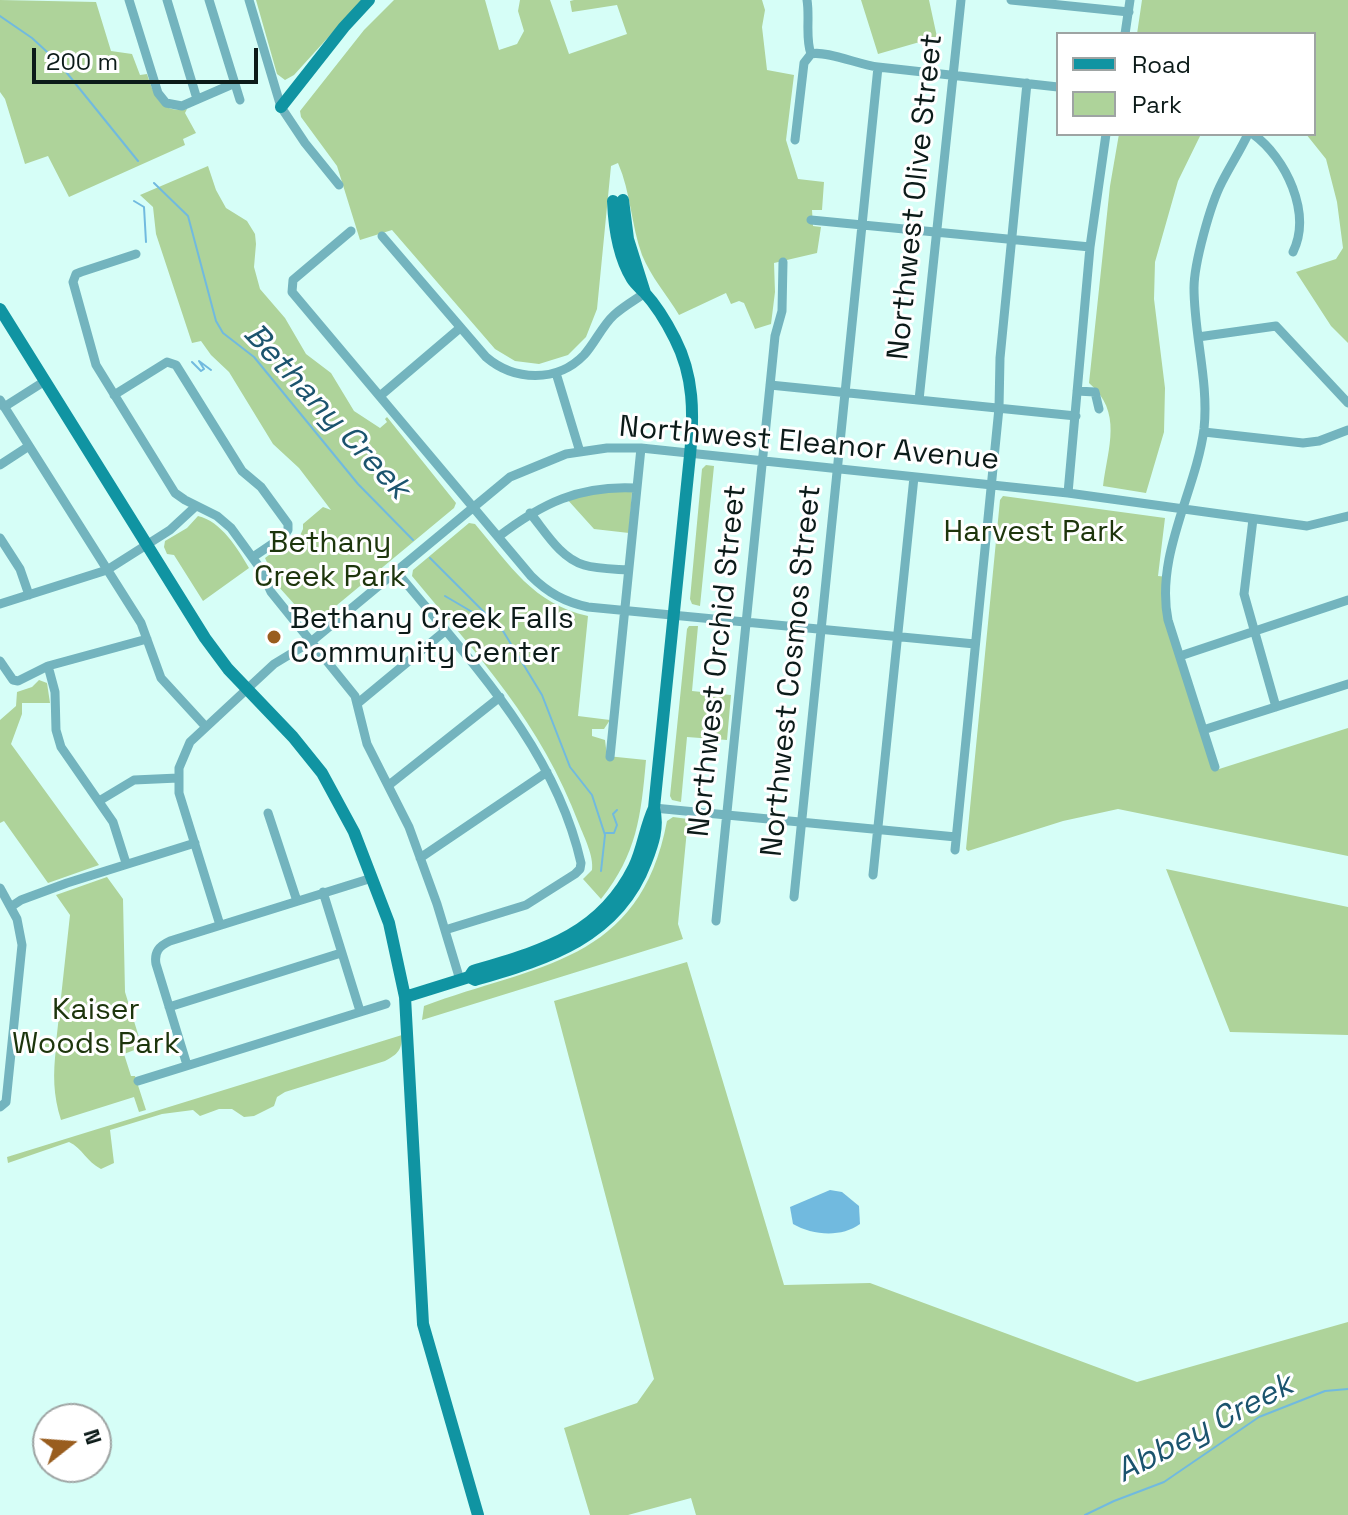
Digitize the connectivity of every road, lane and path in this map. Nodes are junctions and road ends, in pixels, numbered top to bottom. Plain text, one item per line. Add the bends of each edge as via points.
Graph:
1 (129, 0) edge
2 (167, 0) edge
3 (209, 0) edge
4 (249, 0) edge
5 (369, 0) edge
6 (807, 0) edge
7 (961, 0) edge
8 (1011, 0) edge
9 (1130, 0) edge
10 (1049, 2) edge
11 (1129, 12) junction
12 (1125, 32) edge
13 (811, 54) junction
14 (878, 67) junction
15 (953, 75) junction
16 (235, 83) junction
17 (1027, 83) junction
18 (1056, 87) edge
19 (197, 99) junction
20 (240, 100) dead end
21 (281, 107) junction
22 (1106, 136) edge
23 (1249, 136) edge
24 (1253, 136) edge
25 (795, 140) dead end
26 (339, 185) dead end
27 (618, 200) dead end
28 (811, 220) dead end
29 (862, 225) junction
30 (351, 231) dead end
31 (936, 232) junction
32 (382, 236) dead end
33 (1012, 240) junction
34 (1090, 247) junction
35 (1293, 252) dead end
36 (136, 254) dead end
37 (783, 262) dead end
38 (645, 293) junction
39 (0, 309) edge
40 (460, 328) junction
41 (1198, 337) junction
42 (556, 373) junction
43 (45, 381) junction
44 (770, 385) junction
45 (1077, 391) junction
46 (844, 392) junction
47 (114, 395) junction
48 (380, 396) junction
49 (919, 400) junction
50 (2, 403) edge
51 (1348, 403) edge
52 (999, 408) junction
53 (1099, 409) dead end
54 (1076, 416) junction
55 (1348, 430) edge
56 (1204, 432) junction
57 (29, 446) junction
58 (641, 448) junction
59 (580, 452) junction
60 (690, 455) junction
61 (762, 462) junction
62 (0, 465) edge
63 (837, 469) junction
64 (914, 477) junction
65 (991, 485) junction
66 (636, 488) junction
67 (1068, 493) junction
68 (196, 506) junction
69 (472, 507) junction
70 (1183, 510) junction
71 (530, 513) junction
72 (1348, 516) edge
73 (1253, 519) junction
74 (498, 537) junction
75 (0, 538) edge
76 (147, 546) junction
77 (253, 557) junction
78 (107, 570) junction
79 (628, 570) junction
80 (396, 571) junction
81 (29, 595) junction
82 (1348, 600) edge
83 (0, 604) edge
84 (624, 610) junction
85 (673, 614) junction
86 (746, 622) junction
87 (821, 629) junction
88 (445, 631) junction
89 (1253, 632) junction
90 (896, 636) junction
91 (147, 639) junction
92 (312, 641) junction
93 (975, 644) junction
94 (1180, 656) junction
95 (0, 661) edge
96 (48, 666) junction
97 (1348, 684) edge
98 (247, 689) junction
99 (500, 697) junction
100 (358, 703) junction
101 (1276, 707) junction
102 (206, 727) junction
103 (1203, 730) junction
104 (610, 757) dead end
105 (1215, 767) dead end
106 (547, 772) junction
107 (178, 778) junction
108 (389, 785) junction
109 (99, 801) junction
110 (654, 808) junction
111 (268, 813) dead end
112 (727, 816) junction
113 (802, 823) junction
114 (877, 831) junction
115 (956, 837) junction
116 (195, 843) junction
117 (955, 850) dead end
118 (420, 858) junction
119 (126, 863) junction
120 (873, 875) dead end
121 (372, 878) junction
122 (0, 888) edge
123 (323, 892) junction
124 (794, 897) dead end
125 (297, 901) junction
126 (12, 906) junction
127 (716, 921) dead end
128 (220, 925) junction
129 (445, 930) junction
130 (341, 953) junction
131 (465, 978) junction
132 (405, 997) junction
133 (386, 1004) dead end
134 (169, 1007) junction
135 (360, 1011) junction
136 (0, 1040) edge
137 (14, 1042) junction
138 (187, 1065) junction
139 (138, 1081) dead end
140 (3, 1105) edge
141 (478, 1515) edge

1 - 19 street via 159,96 173,106
2 - 19 street
3 - 16 street
4 - 21 street
5 - 21 street
6 - 13 street
7 - 15 street, Northwest Olive Street
8 - 10 street
9 - 11 street
10 - 11 street
11 - 12 street
13 - 14 street
13 - 25 street via 804,63
14 - 15 street
14 - 29 street, Northwest Cosmos Street
15 - 17 street
15 - 31 street, Northwest Olive Street
16 - 19 street
16 - 20 street
17 - 18 street
17 - 33 street
21 - 26 street
22 - 34 street
23 - 41 street via 1219,188 1196,261
24 - 35 street via 1267,146 1291,184 1300,227
27 - 38 street via 614,222 623,257 633,282
28 - 29 street
29 - 31 street
29 - 46 street, Northwest Cosmos Street
30 - 48 street via 293,280 291,289
31 - 33 street
31 - 49 street, Northwest Olive Street
32 - 40 street
33 - 34 street
33 - 52 street
34 - 45 street
36 - 47 street via 76,274 73,282 96,365
37 - 44 street, Northwest Orchid Street via 782,311
38 - 42 street via 612,317 578,361
38 - 60 street via 676,341 690,380
39 - 43 street
40 - 42 street via 503,368 529,375
40 - 48 street
41 - 51 street via 1276,326
41 - 56 street
42 - 59 street
43 - 50 street
43 - 76 street
44 - 46 street
44 - 61 street, Northwest Orchid Street
45 - 53 street via 1095,392
45 - 54 street
46 - 49 street
46 - 63 street, Northwest Cosmos Street
47 - 68 street via 170,485
47 - 77 street via 167,362 176,365 242,471 288,524 284,536
48 - 69 street
49 - 52 street
50 - 57 street
52 - 54 street
52 - 65 street
54 - 67 street
55 - 56 street via 1303,443
56 - 70 street
57 - 62 street
57 - 78 street
58 - 59 street, Northwest Eleanor Avenue
58 - 60 street, Northwest Eleanor Avenue
58 - 66 street
59 - 69 street, Northwest Eleanor Avenue via 510,477
60 - 61 street, Northwest Eleanor Avenue
60 - 85 street
61 - 63 street, Northwest Eleanor Avenue
61 - 86 street, Northwest Orchid Street
63 - 64 street, Northwest Eleanor Avenue
63 - 87 street, Northwest Cosmos Street
64 - 65 street, Northwest Eleanor Avenue
64 - 90 street
65 - 67 street, Northwest Eleanor Avenue
65 - 93 street
66 - 71 street via 575,494
66 - 79 street
67 - 70 street, Northwest Eleanor Avenue
68 - 76 street
68 - 77 street via 224,521
69 - 74 street
69 - 80 street, Northwest Eleanor Avenue
70 - 73 street, Northwest Eleanor Avenue
70 - 94 street via 1166,598
71 - 74 street
71 - 79 street via 575,562
72 - 73 street, Northwest Eleanor Avenue via 1307,526
73 - 89 street via 1244,594
74 - 84 street via 531,576 561,599
75 - 81 street
76 - 78 street
76 - 98 street via 212,647
77 - 92 street via 271,592
78 - 81 street
78 - 91 street
79 - 84 street
80 - 88 street
80 - 92 street, Northwest Eleanor Avenue
81 - 83 street
82 - 89 street
84 - 85 street
84 - 104 street
85 - 86 street
85 - 110 street
86 - 87 street
86 - 112 street, Northwest Orchid Street
87 - 90 street
87 - 113 street, Northwest Cosmos Street
88 - 99 street
88 - 100 street
89 - 94 street
89 - 101 street
90 - 93 street
90 - 114 street
91 - 96 street
91 - 102 street via 161,678
92 - 98 street, Northwest Eleanor Avenue via 274,664
92 - 100 street
93 - 115 street
94 - 103 street
95 - 96 street via 15,681
96 - 109 street via 61,747
97 - 101 street
98 - 102 street, Northwest Eleanor Avenue
98 - 121 street via 322,773
99 - 106 street
99 - 108 street
100 - 108 street via 367,744
101 - 103 street
102 - 107 street, Northwest Eleanor Avenue via 185,750
103 - 105 street
106 - 118 street
106 - 129 street via 580,869 526,905
107 - 109 street via 134,780
107 - 116 street
108 - 118 street
109 - 119 street via 116,828
110 - 112 street
110 - 131 street via 655,835 643,869 602,924 551,956 475,980
111 - 125 street
112 - 113 street
112 - 127 street, Northwest Orchid Street
113 - 114 street
113 - 124 street, Northwest Cosmos Street
114 - 115 street
114 - 120 street
115 - 117 street
116 - 119 street
116 - 128 street
118 - 129 street
119 - 126 street
121 - 123 street
121 - 132 street
122 - 126 street
123 - 125 street
123 - 130 street
125 - 128 street
126 - 137 street via 23,961
128 - 134 street via 170,941 156,952
129 - 131 street
130 - 134 street
130 - 135 street
131 - 132 street
132 - 141 street via 423,1324
133 - 135 street
134 - 138 street
135 - 138 street
136 - 137 street
137 - 140 street
138 - 139 street

